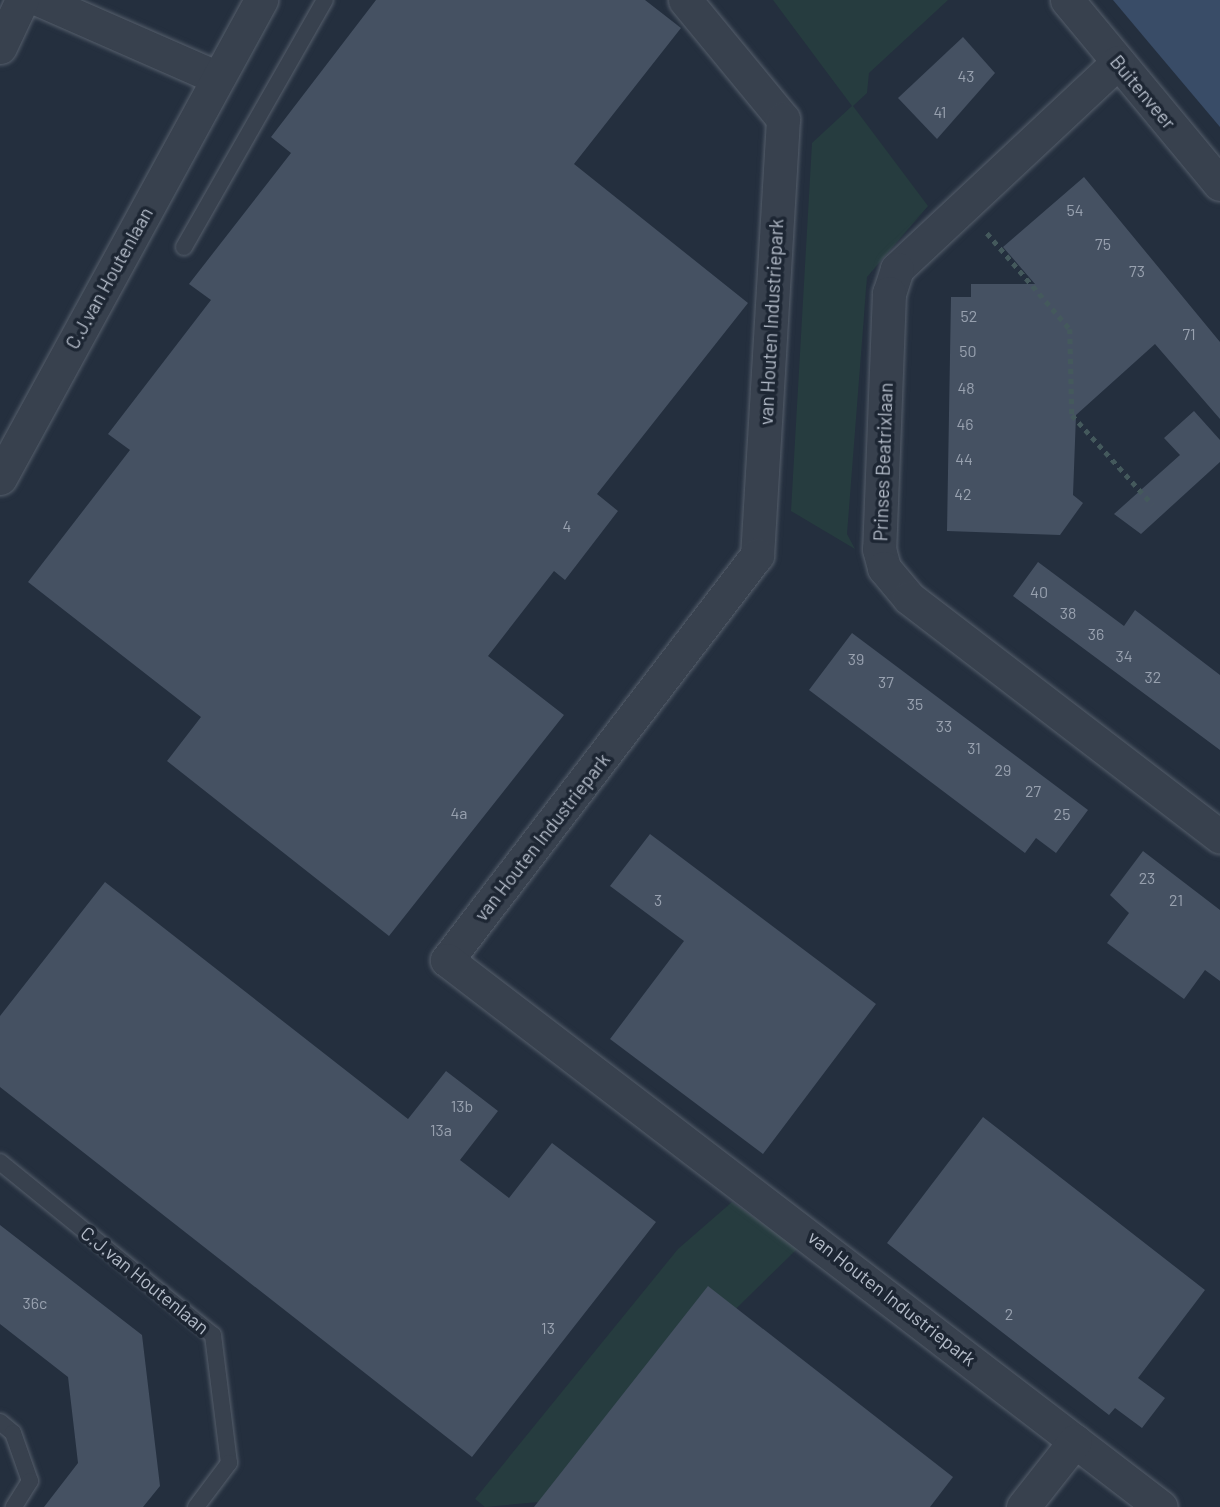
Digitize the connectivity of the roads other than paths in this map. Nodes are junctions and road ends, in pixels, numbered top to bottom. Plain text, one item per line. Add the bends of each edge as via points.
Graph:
1 (22, 0) edge
2 (40, 0) edge
3 (261, 0) edge
4 (325, 0) edge
5 (685, 0) edge
6 (1067, 0) edge
7 (0, 47) edge
8 (1118, 62) junction
9 (218, 78) junction
10 (1220, 184) edge
11 (184, 247) dead end
12 (0, 478) edge
13 (1220, 837) edge
14 (0, 1162) edge
15 (0, 1422) edge
16 (1075, 1441) junction
17 (14, 1507) edge
18 (196, 1507) edge
19 (1023, 1507) edge
20 (1161, 1507) edge

1 - 7 street
2 - 9 street
3 - 9 street, C.J.van Houtenlaan
4 - 11 lane
5 - 16 street, van Houten Industriepark via 783,119 758,555 447,960
6 - 8 street, Buitenveer
8 - 10 street, Buitenveer
8 - 13 street, Prinses Beatrixlaan via 913,248 889,293 879,549 884,568 909,598
9 - 12 street, C.J.van Houtenlaan
14 - 18 lane, C.J.van Houtenlaan via 213,1335 229,1463
15 - 17 lane via 13,1433 30,1481
16 - 19 street
16 - 20 street, van Houten Industriepark

